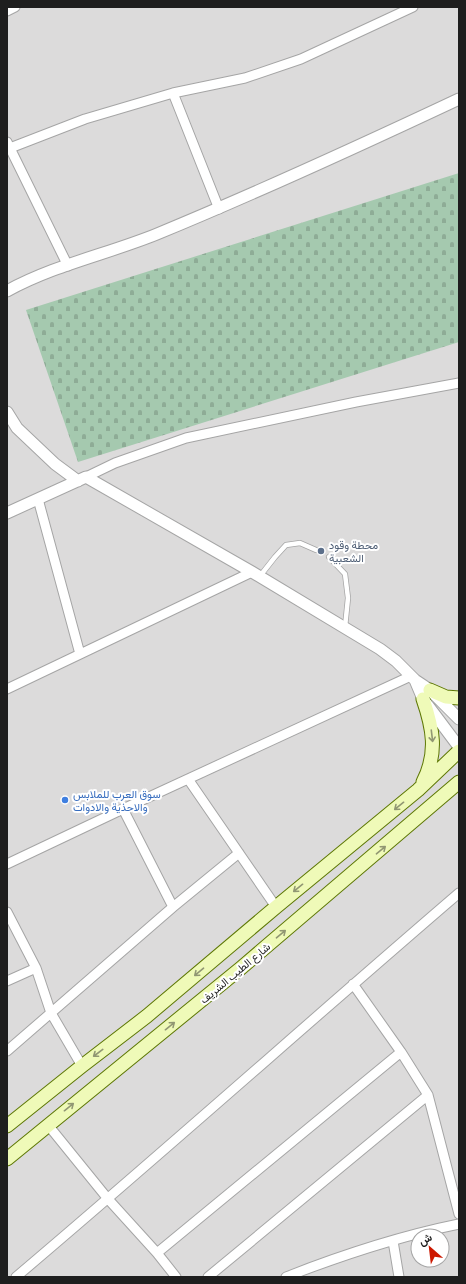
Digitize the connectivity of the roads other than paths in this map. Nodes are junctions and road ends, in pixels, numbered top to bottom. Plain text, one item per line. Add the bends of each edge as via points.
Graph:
1 (15, 7) edge
2 (413, 7) edge
3 (7, 11) edge
4 (173, 93) junction
5 (459, 99) edge
6 (8, 145) edge
7 (219, 209) junction
8 (68, 266) junction
9 (7, 291) edge
10 (459, 383) edge
11 (7, 412) edge
12 (82, 479) junction
13 (38, 499) junction
14 (7, 513) edge
15 (316, 550) dead end
16 (330, 557) dead end
17 (256, 574) junction
18 (345, 628) junction
19 (80, 654) junction
20 (413, 678) junction
21 (7, 689) edge
22 (426, 694) junction
23 (459, 698) edge
24 (459, 719) edge
25 (459, 747) edge
26 (459, 751) edge
27 (188, 779) junction
28 (459, 782) edge
29 (418, 790) junction
30 (459, 791) edge
31 (444, 796) junction
32 (123, 809) junction
33 (239, 852) junction
34 (7, 864) edge
35 (459, 893) edge
36 (173, 907) junction
37 (276, 907) junction
38 (7, 912) edge
39 (36, 968) junction
40 (7, 981) edge
41 (353, 984) junction
42 (51, 1013) junction
43 (7, 1051) edge
44 (401, 1052) junction
45 (82, 1066) junction
46 (428, 1095) junction
47 (48, 1124) junction
48 (7, 1126) edge
49 (7, 1159) edge
50 (108, 1199) junction
51 (459, 1214) edge
52 (459, 1224) edge
53 (393, 1241) junction
54 (157, 1253) junction
55 (16, 1277) edge
56 (176, 1277) edge
57 (208, 1277) edge
58 (286, 1277) edge
59 (399, 1277) edge

1 - 3 street
2 - 4 street via 301,59 245,78
4 - 6 street
4 - 7 street
5 - 7 street
6 - 8 street
7 - 8 street
8 - 9 street via 33,277
10 - 12 street via 186,438 116,463
11 - 12 street via 17,428 56,464
12 - 13 street
12 - 17 street
13 - 14 street
13 - 19 street
15 - 17 lane via 300,544 286,545
16 - 18 lane via 345,574 348,598
17 - 18 street
17 - 19 street
18 - 20 street via 380,649
19 - 21 street
20 - 22 street
20 - 27 street
22 - 23 main road
22 - 24 street
22 - 25 street
22 -> 29 main road via 434,747 432,763
26 - 29 main road
27 - 32 street
27 - 33 street
28 - 31 main road, شارع الطيب الشريف
29 -> 37 main road
30 - 31 main road
47 -> 31 main road, شارع الطيب الشريف via 241,968
32 - 34 street
32 - 36 street
33 - 36 street
33 - 37 street
35 - 41 street
36 - 42 street
37 -> 45 main road via 147,1016
38 - 39 street
39 - 40 street
39 - 42 street
41 - 44 street
41 - 50 street
42 - 43 street
42 - 45 street
44 - 46 street
44 - 54 street
45 - 48 main road
46 - 51 street
46 - 57 street
47 - 49 main road, شارع الطيب الشريف
47 - 50 street
50 - 54 street
50 - 55 street
52 - 53 street
53 - 58 street
53 - 59 street
54 - 56 street

